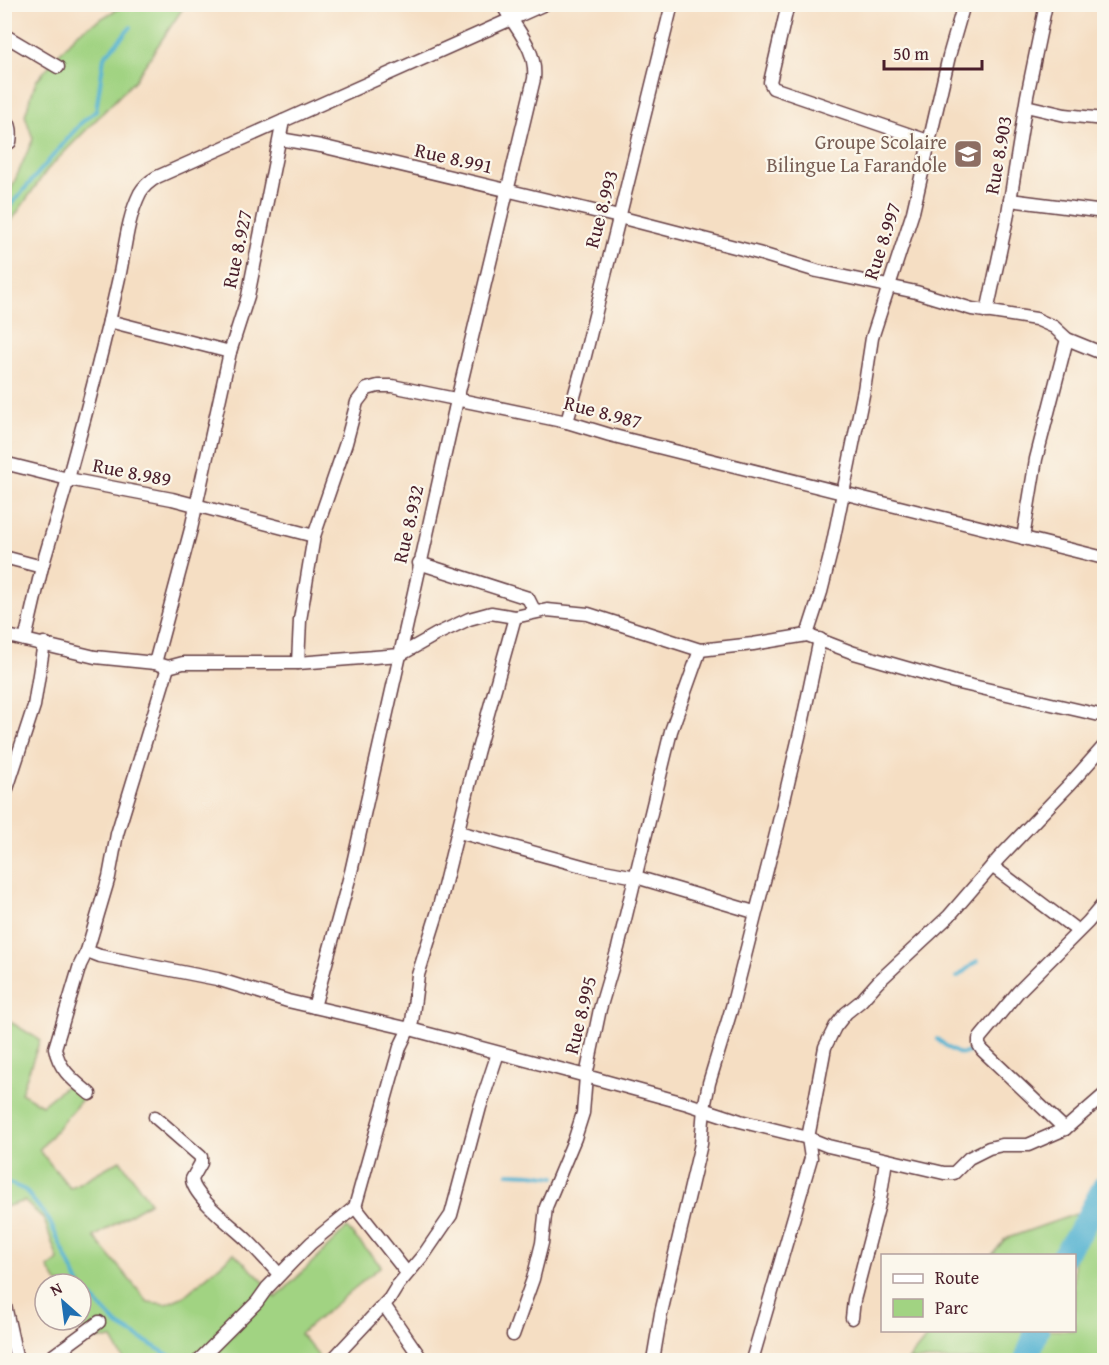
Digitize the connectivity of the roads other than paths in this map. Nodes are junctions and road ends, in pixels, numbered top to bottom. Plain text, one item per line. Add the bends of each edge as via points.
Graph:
1 (502, 4) edge
2 (545, 4) edge
3 (672, 4) edge
4 (788, 4) edge
5 (963, 4) edge
6 (1046, 4) edge
7 (510, 20) junction
8 (4, 35) edge
9 (58, 67) dead end
10 (1026, 106) junction
11 (4, 118) edge
12 (1104, 119) edge
13 (283, 121) junction
14 (280, 139) junction
15 (10, 142) dead end
16 (931, 142) junction
17 (506, 190) junction
18 (1010, 200) junction
19 (1104, 212) edge
20 (619, 217) junction
21 (889, 286) junction
22 (987, 312) junction
23 (109, 321) junction
24 (1067, 339) junction
25 (230, 352) junction
26 (1104, 354) edge
27 (457, 400) junction
28 (567, 422) junction
29 (4, 463) edge
30 (68, 479) junction
31 (843, 491) junction
32 (197, 506) junction
33 (314, 536) junction
34 (1023, 538) junction
35 (4, 557) edge
36 (1104, 558) edge
37 (419, 563) junction
38 (42, 567) junction
39 (535, 612) junction
40 (515, 616) junction
41 (4, 635) edge
42 (807, 635) junction
43 (820, 639) junction
44 (24, 640) junction
45 (44, 643) junction
46 (700, 650) junction
47 (400, 655) junction
48 (155, 663) junction
49 (297, 663) junction
50 (168, 667) junction
51 (1104, 717) edge
52 (1104, 746) edge
53 (4, 798) edge
54 (459, 832) junction
55 (992, 866) junction
56 (636, 877) junction
57 (1104, 903) edge
58 (754, 912) junction
59 (1078, 931) junction
60 (87, 951) junction
61 (314, 1007) junction
62 (410, 1029) junction
63 (498, 1053) junction
64 (586, 1076) junction
65 (90, 1094) dead end
66 (1104, 1095) edge
67 (704, 1108) junction
68 (155, 1117) dead end
69 (1065, 1129) junction
70 (808, 1138) junction
71 (886, 1160) junction
72 (355, 1207) junction
73 (407, 1273) junction
74 (279, 1274) junction
75 (4, 1301) edge
76 (384, 1305) junction
77 (852, 1318) dead end
78 (99, 1322) dead end
79 (513, 1335) dead end
80 (17, 1360) edge
81 (47, 1360) edge
82 (200, 1360) edge
83 (332, 1360) edge
84 (422, 1360) edge
85 (653, 1360) edge
86 (752, 1360) edge

1 - 7 street, Rue 8.932
2 - 7 street
3 - 20 street, Rue 8.993
4 - 16 street via 770,82 773,88
5 - 16 street, Rue 8.997
6 - 10 street, Rue 8.903
7 - 13 street
7 - 17 street, Rue 8.932 via 526,40 535,67
8 - 9 street
10 - 12 street
10 - 18 street, Rue 8.903
11 - 15 street via 8,121
13 - 14 street, Rue 8.927
13 - 23 street via 156,177 145,186 130,221
14 - 17 street, Rue 8.991
14 - 25 street, Rue 8.927 via 248,296
16 - 21 street, Rue 8.997
17 - 20 street, Rue 8.991
17 - 27 street, Rue 8.932
18 - 19 street
18 - 22 street, Rue 8.903
20 - 21 street, Rue 8.991 via 817,272
20 - 28 street, Rue 8.993
21 - 22 street, Rue 8.991
21 - 31 street, Rue 8.997 via 872,338
22 - 24 street, Rue 8.991 via 1036,320 1054,327
23 - 25 street
23 - 30 street
24 - 26 street, Rue 8.991
24 - 34 street via 1036,459
25 - 32 street, Rue 8.927
27 - 28 street, Rue 8.987
27 - 33 street, Rue 8.987 via 392,386 378,386 361,395
27 - 37 street, Rue 8.932
28 - 31 street, Rue 8.987
29 - 30 street
30 - 32 street, Rue 8.989
30 - 38 street, Rue 8.989
31 - 34 street, Rue 8.987
31 - 42 street, Rue 8.997 via 821,592
32 - 33 street, Rue 8.989
32 - 48 street, Rue 8.927
33 - 49 street, Rue 8.987
34 - 36 street, Rue 8.987
35 - 38 street
37 - 39 street via 528,598
37 - 47 street, Rue 8.932
38 - 44 street, Rue 8.989
39 - 40 street
39 - 46 street via 588,614
40 - 47 street via 491,613 469,619
40 - 54 street
41 - 44 street
42 - 43 street
42 - 46 street
43 - 51 street via 854,653 955,682
43 - 58 street
44 - 45 street
45 - 48 street via 95,657
45 - 53 street via 34,706
46 - 56 street, Rue 8.995 via 671,731
47 - 49 street
47 - 61 street via 351,872
48 - 50 street
49 - 50 street via 183,663
50 - 60 street via 117,834
52 - 55 street
54 - 56 street
54 - 62 street via 418,975
55 - 59 street
55 - 70 street via 949,916 834,1027 825,1047
56 - 58 street
56 - 64 street, Rue 8.995
57 - 59 street
58 - 67 street
59 - 69 street via 1018,992 979,1039 982,1050
60 - 61 street, Rue 8.995 via 217,979
60 - 65 street via 55,1048 64,1072
61 - 62 street, Rue 8.995
62 - 63 street, Rue 8.995
62 - 72 street via 397,1058
63 - 64 street, Rue 8.995
63 - 73 street via 451,1215
64 - 67 street
64 - 79 street via 583,1113 546,1207 533,1279
66 - 69 street
67 - 70 street
67 - 85 street via 701,1144
68 - 74 street via 201,1157 192,1179 195,1189
69 - 71 street via 1028,1145 989,1148 969,1158 954,1173
70 - 71 street
70 - 86 street via 811,1158
71 - 77 street
72 - 73 street
72 - 74 street
73 - 76 street
74 - 82 street
75 - 80 street
76 - 83 street
76 - 84 street
78 - 81 street

